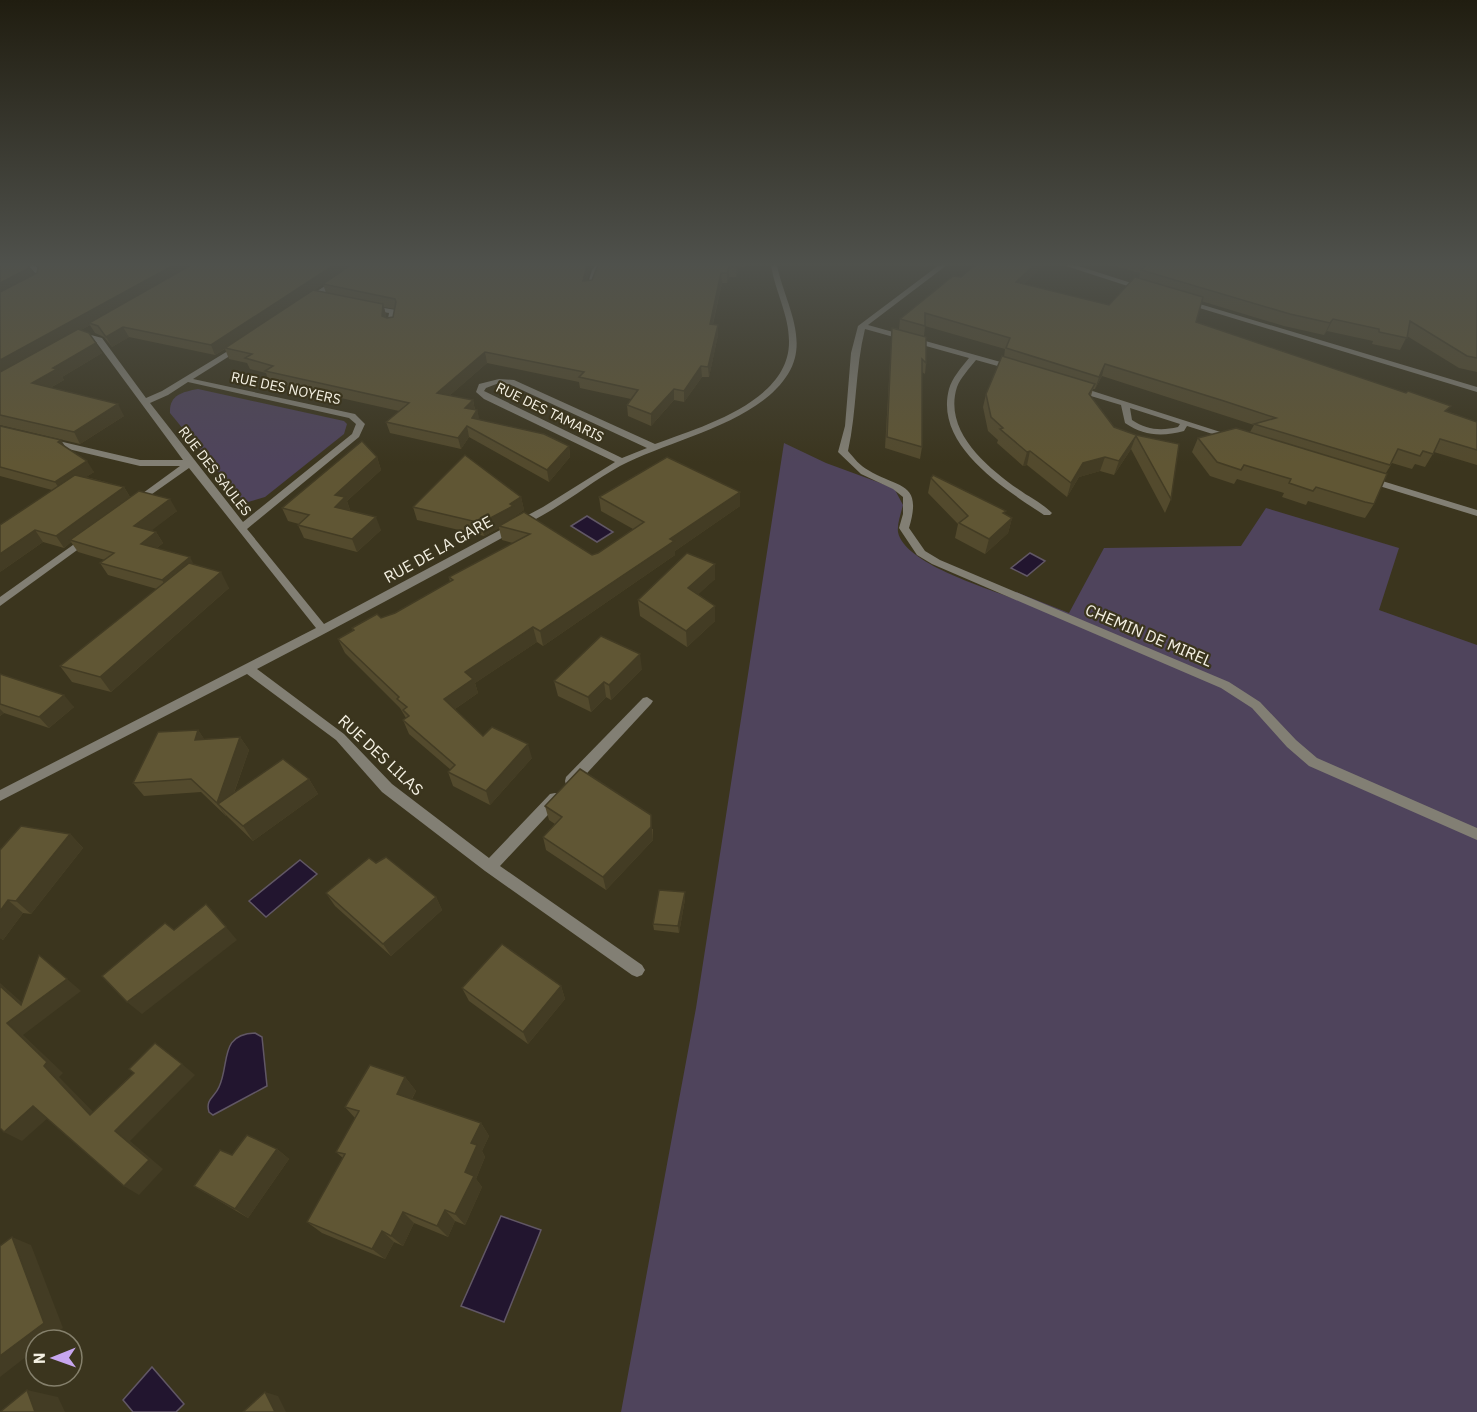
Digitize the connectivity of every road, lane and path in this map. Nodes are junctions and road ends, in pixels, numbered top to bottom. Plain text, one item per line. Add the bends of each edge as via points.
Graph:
1 (90, 331) edge
2 (793, 331) edge
3 (861, 331) edge
4 (880, 331) edge
5 (1283, 331) edge
6 (83, 334) junction
7 (73, 340) edge
8 (247, 341) edge
9 (974, 357) junction
10 (1017, 370) edge
11 (188, 380) junction
12 (1071, 387) edge
13 (1477, 390) edge
14 (146, 401) junction
15 (1125, 404) junction
16 (1185, 422) junction
17 (36, 439) edge
18 (1241, 440) edge
19 (656, 448) junction
20 (622, 462) junction
21 (190, 463) junction
22 (1354, 475) edge
23 (125, 510) edge
24 (1047, 513) dead end
25 (1477, 513) edge
26 (242, 528) junction
27 (98, 530) edge
28 (0, 602) edge
29 (322, 630) junction
30 (248, 669) junction
31 (647, 701) dead end
32 (0, 796) edge
33 (1477, 834) edge
34 (490, 867) junction
35 (638, 970) dead end

1 - 6 street
2 - 19 street, RUE DE LA GARE via 785,373 769,391 713,425
3 - 33 street, CHEMIN DE MIREL via 843,452 866,474 890,482 907,494 910,509 904,528 921,553 1006,594 1226,685 1260,708 1297,751 1313,762
4 - 9 street
5 - 13 street
6 - 7 street
6 - 14 street, RUE DES SAULES via 99,340
8 - 11 street
9 - 10 street
9 - 24 street via 952,391 951,414 958,434 992,474
11 - 14 street
11 - 26 street, RUE DES NOYERS via 352,416 361,424 356,435
12 - 15 street
14 - 21 street, RUE DES SAULES
15 - 16 street
15 - 16 street via 1128,421 1144,431 1169,433
16 - 18 street
17 - 21 street via 140,463
19 - 20 street, RUE DE LA GARE
19 - 20 street, RUE DES TAMARIS via 511,382 482,386 480,392 487,397
20 - 29 street, RUE DE LA GARE via 546,509
21 - 23 street
21 - 26 street, RUE DES SAULES
22 - 25 street
26 - 29 street, RUE DES SAULES
27 - 28 street
29 - 30 street, RUE DE LA GARE
30 - 32 street, RUE DE LA GARE
30 - 34 street, RUE DES LILAS via 340,737 387,788
31 - 34 street
34 - 35 street, RUE DES LILAS

